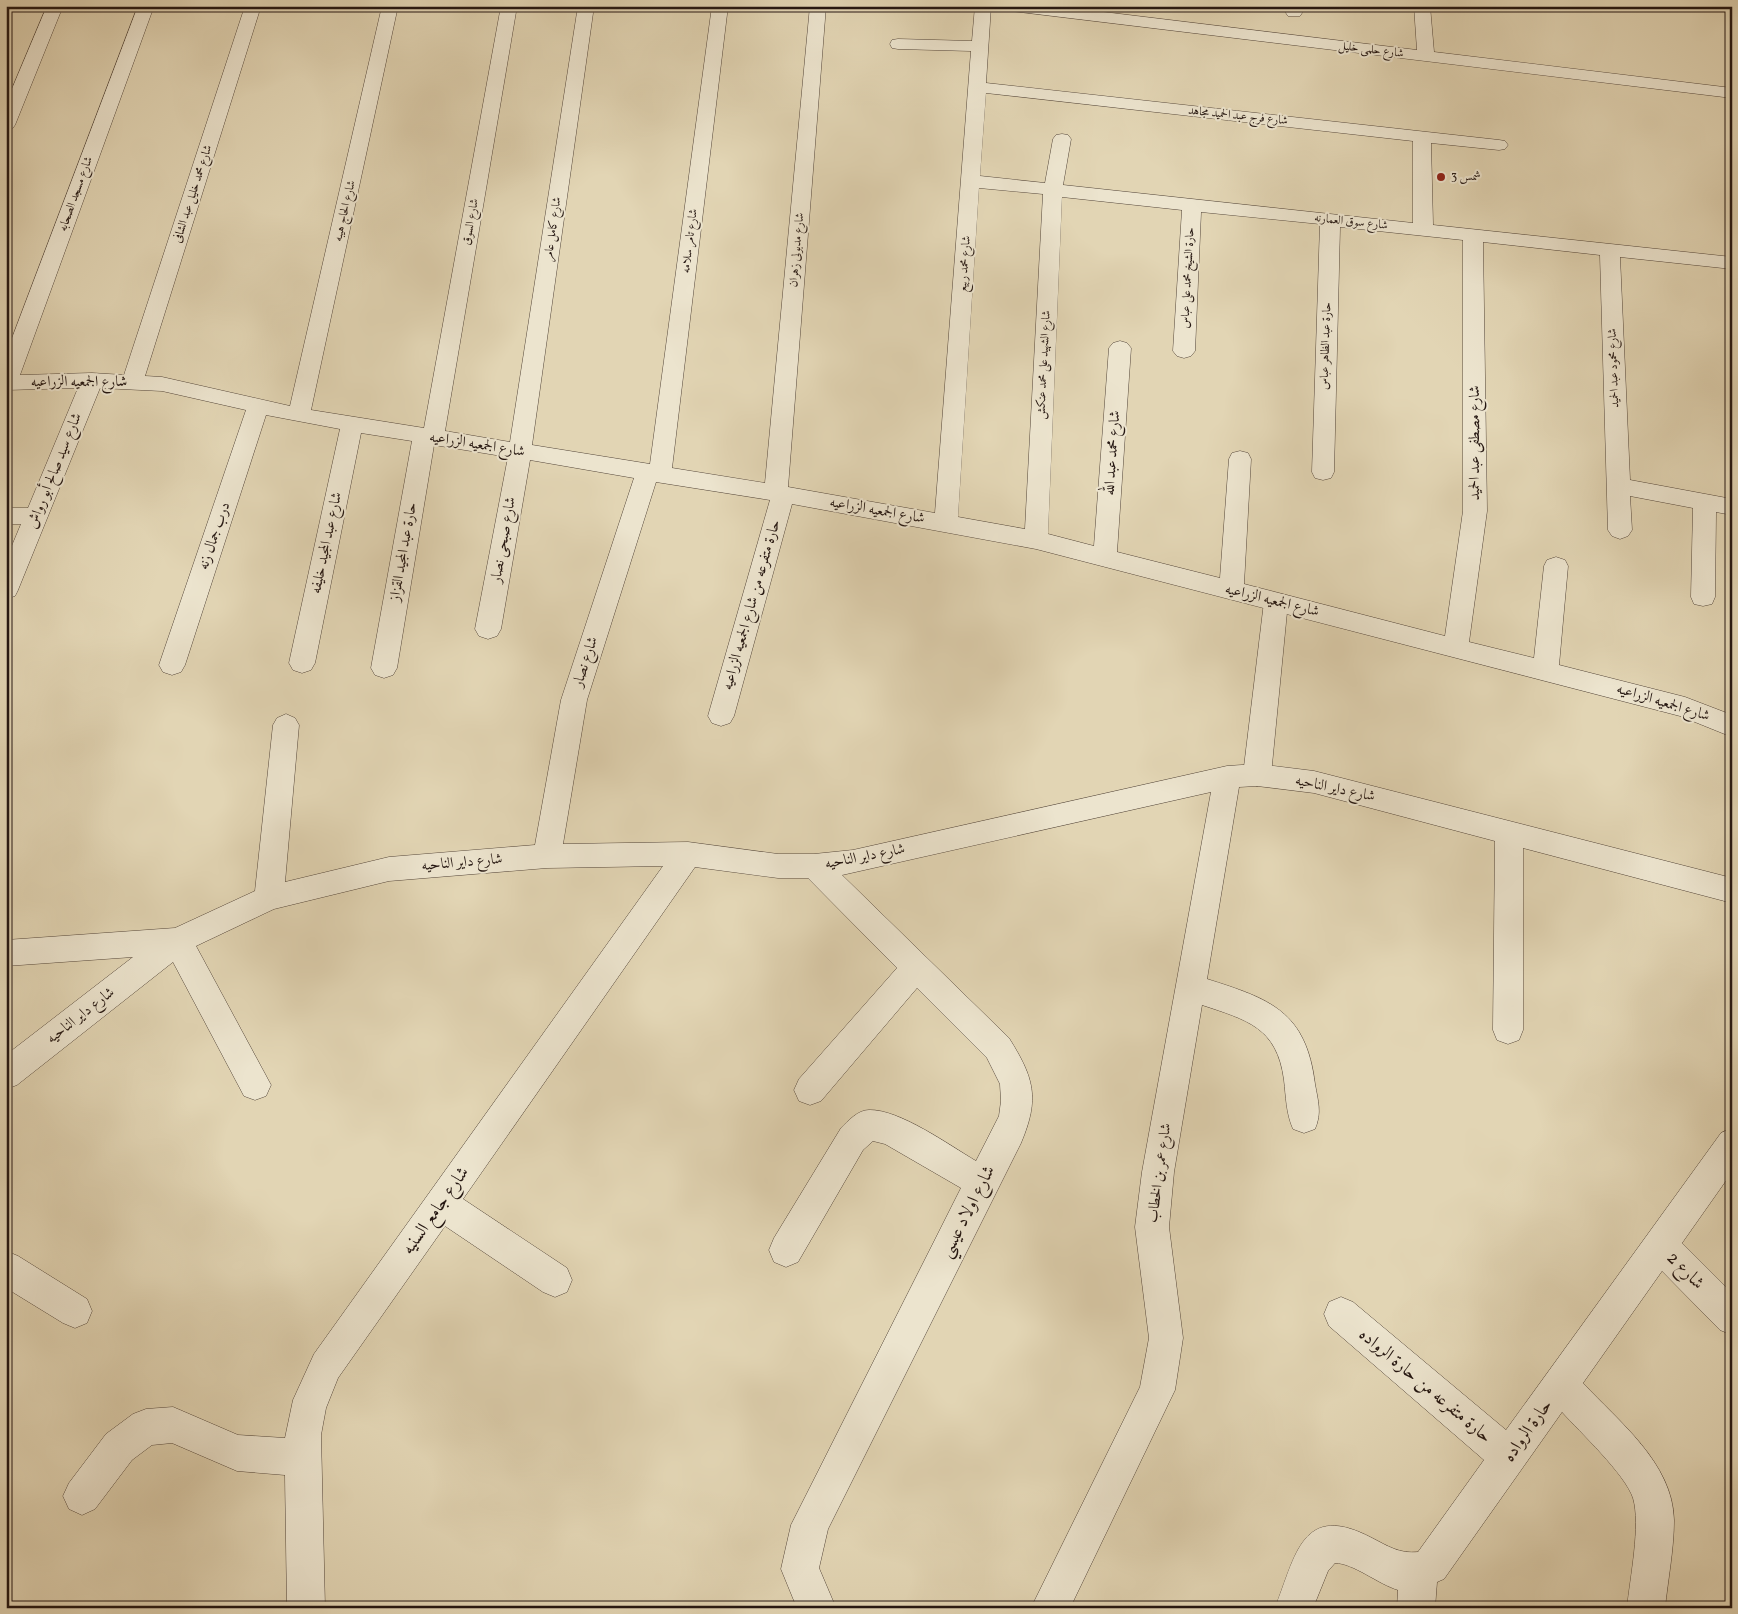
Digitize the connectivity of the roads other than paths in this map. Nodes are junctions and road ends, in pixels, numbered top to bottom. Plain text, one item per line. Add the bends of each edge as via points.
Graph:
1 (55, 6) edge
2 (146, 6) edge
3 (253, 6) edge
4 (390, 6) edge
5 (509, 6) edge
6 (586, 6) edge
7 (720, 6) edge
8 (818, 6) edge
9 (983, 6) edge
10 (1011, 6) edge
11 (1422, 6) edge
12 (1149, 14) edge
13 (898, 44) dead end
14 (980, 46) junction
15 (1426, 56) junction
16 (978, 86) junction
17 (1732, 94) edge
18 (6, 125) edge
19 (1422, 136) junction
20 (1062, 139) dead end
21 (1499, 145) dead end
22 (971, 181) junction
23 (1053, 190) junction
24 (1192, 205) junction
25 (1330, 220) junction
26 (1423, 230) junction
27 (1473, 235) junction
28 (1610, 250) junction
29 (1732, 263) edge
30 (1120, 348) dead end
31 (1184, 351) dead end
32 (92, 380) junction
33 (133, 381) junction
34 (6, 382) edge
35 (258, 407) junction
36 (299, 415) junction
37 (352, 424) junction
38 (428, 437) junction
39 (520, 452) junction
40 (1240, 459) dead end
41 (1323, 472) dead end
42 (654, 474) junction
43 (1618, 486) junction
44 (779, 494) junction
45 (1704, 502) junction
46 (1732, 507) edge
47 (6, 516) edge
48 (36, 516) junction
49 (946, 523) junction
50 (1620, 530) dead end
51 (1036, 540) junction
52 (1105, 557) junction
53 (1556, 566) dead end
54 (6, 590) edge
55 (1230, 590) junction
56 (1703, 597) dead end
57 (1276, 602) junction
58 (488, 629) dead end
59 (1456, 648) junction
60 (302, 663) dead end
61 (172, 664) dead end
62 (384, 668) dead end
63 (1546, 671) junction
64 (721, 716) dead end
65 (286, 724) dead end
66 (1732, 726) edge
67 (1242, 776) junction
68 (1509, 832) junction
69 (688, 854) junction
70 (547, 856) junction
71 (814, 866) junction
72 (1732, 891) edge
73 (269, 898) junction
74 (177, 941) junction
75 (6, 953) edge
76 (917, 966) junction
77 (1190, 988) junction
78 (1508, 1030) dead end
79 (6, 1074) edge
80 (255, 1086) dead end
81 (810, 1090) dead end
82 (1304, 1118) dead end
83 (1732, 1144) edge
84 (982, 1182) junction
85 (441, 1204) junction
86 (1660, 1245) junction
87 (786, 1250) dead end
88 (6, 1268) edge
89 (554, 1280) dead end
90 (75, 1311) dead end
91 (1341, 1314) dead end
92 (1732, 1318) edge
93 (1561, 1385) junction
94 (1509, 1457) junction
95 (304, 1458) junction
96 (82, 1496) dead end
97 (1417, 1590) edge
98 (306, 1608) edge
99 (817, 1608) edge
100 (1050, 1608) edge
101 (1294, 1608) edge
102 (1646, 1608) edge

1 - 18 street
2 - 34 street, شارع مسجد الصحابه
3 - 33 street, شارع محمد خليل عبد الشافى
4 - 36 street, شارع الحاج هيبه
5 - 38 street, شارع السوق
6 - 39 street, شارع كامل عامر
7 - 42 street, شارع تامر سلامه
8 - 44 street, شارع مدبولى زهران
9 - 14 street, شارع محمد ربيع
10 - 12 street, شارع حلمى خليل
11 - 15 street
12 - 15 street, شارع حلمى خليل
13 - 14 street
14 - 16 street, شارع محمد ربيع
15 - 17 street, شارع حلمى خليل
16 - 19 street, شارع فرج عبد الحميد مجاهد
16 - 22 street, شارع محمد ربيع
19 - 21 street, شارع فرج عبد الحميد مجاهد
19 - 26 street
20 - 23 street, شارع الشهيد على محمد عنكش
22 - 23 street, شارع سوق العمارنه
22 - 49 street, شارع محمد ربيع
23 - 24 street, شارع سوق العمارنه
23 - 51 street, شارع الشهيد على محمد عنكش
24 - 25 street, شارع سوق العمارنه
24 - 31 street, حارة الشيخ محمد على عباس
25 - 26 street, شارع سوق العمارنه
25 - 41 street, حارة عبد الظاهر عباس
26 - 27 street, شارع سوق العمارنه
27 - 28 street, شارع سوق العمارنه
27 - 59 street, شارع مصطفى عبد الحميد via 1475,511
28 - 29 street, شارع سوق العمارنه
28 - 43 street, شارع محمود عبد الحميد
30 - 52 street, شارع محمد عبد الله
32 - 33 street, شارع الجمعيه الزراعيه
32 - 34 street, شارع الجمعيه الزراعيه
32 - 48 street, شارع سيد صالح أبو رواش
33 - 35 street, شارع الجمعيه الزراعيه via 190,390
35 - 36 street, شارع الجمعيه الزراعيه
35 - 61 street, درب جمال زنه
36 - 37 street, شارع الجمعيه الزراعيه
37 - 38 street, شارع الجمعيه الزراعيه
37 - 60 street, شارع عبد المجيد خليفه
38 - 39 street, شارع الجمعيه الزراعيه
38 - 62 street, حارة عبد المجيد القزاز
39 - 42 street, شارع الجمعيه الزراعيه
39 - 58 street, شارع صبحى نصار
40 - 55 street
42 - 44 street, شارع الجمعيه الزراعيه
42 - 70 street, شارع نصار via 574,700
43 - 45 street
43 - 50 street, شارع محمود عبد الحميد
44 - 49 street, شارع الجمعيه الزراعيه
44 - 64 street, حارة متفرعه من شارع الجمعيه الزراعيه
45 - 46 street
45 - 56 street
47 - 48 street
48 - 54 street, شارع سيد صالح أبو رواش
49 - 51 street, شارع الجمعيه الزراعيه
51 - 52 street, شارع الجمعيه الزراعيه
52 - 55 street, شارع الجمعيه الزراعيه
53 - 63 street
55 - 57 street, شارع الجمعيه الزراعيه
57 - 59 street, شارع الجمعيه الزراعيه
57 - 67 street, شارع عمر بن الخطاب
59 - 63 street, شارع الجمعيه الزراعيه
63 - 66 street, شارع الجمعيه الزراعيه via 1685,707
65 - 73 street
67 - 68 street, شارع داير الناحيه via 1314,782
67 - 71 street, شارع داير الناحيه via 853,862
67 - 77 street, شارع عمر بن الخطاب
68 - 72 street, شارع داير الناحيه
68 - 78 street
69 - 70 street, شارع داير الناحيه
69 - 71 street, شارع داير الناحيه via 778,866
69 - 85 street, شارع جامع السنيه
70 - 73 street, شارع داير الناحيه via 388,869
71 - 76 street, شارع اولاد عيسي
73 - 74 street, شارع داير الناحيه
74 - 75 street
74 - 79 street, شارع داير الناحيه
74 - 80 street
76 - 81 street
76 - 84 street, شارع اولاد عيسي via 998,1048 1016,1079 1019,1096 1016,1113
77 - 82 street via 1260,1012 1284,1031 1296,1058
77 - 100 street, شارع عمر بن الخطاب via 1158,1172 1152,1227 1166,1338 1157,1390
83 - 86 street, حارة الرواده
84 - 87 street via 890,1129 868,1125 852,1139
84 - 99 street, شارع اولاد عيسي via 810,1525 800,1569
85 - 89 street
85 - 95 street, شارع جامع السنيه via 326,1366 314,1388 306,1412
86 - 92 street, شارع 2
86 - 93 street, حارة الرواده
88 - 90 street
91 - 94 street, حارة متفرعه من حارة الرواده
93 - 94 street, حارة الرواده
93 - 102 street via 1633,1464 1650,1491 1655,1519
94 - 97 street, حارة الرواده
95 - 96 street via 237,1453 173,1426 146,1427 119,1447
95 - 98 street, شارع جامع السنيه
97 - 101 street, حارة الرواده via 1396,1572 1344,1544 1325,1544 1314,1558

